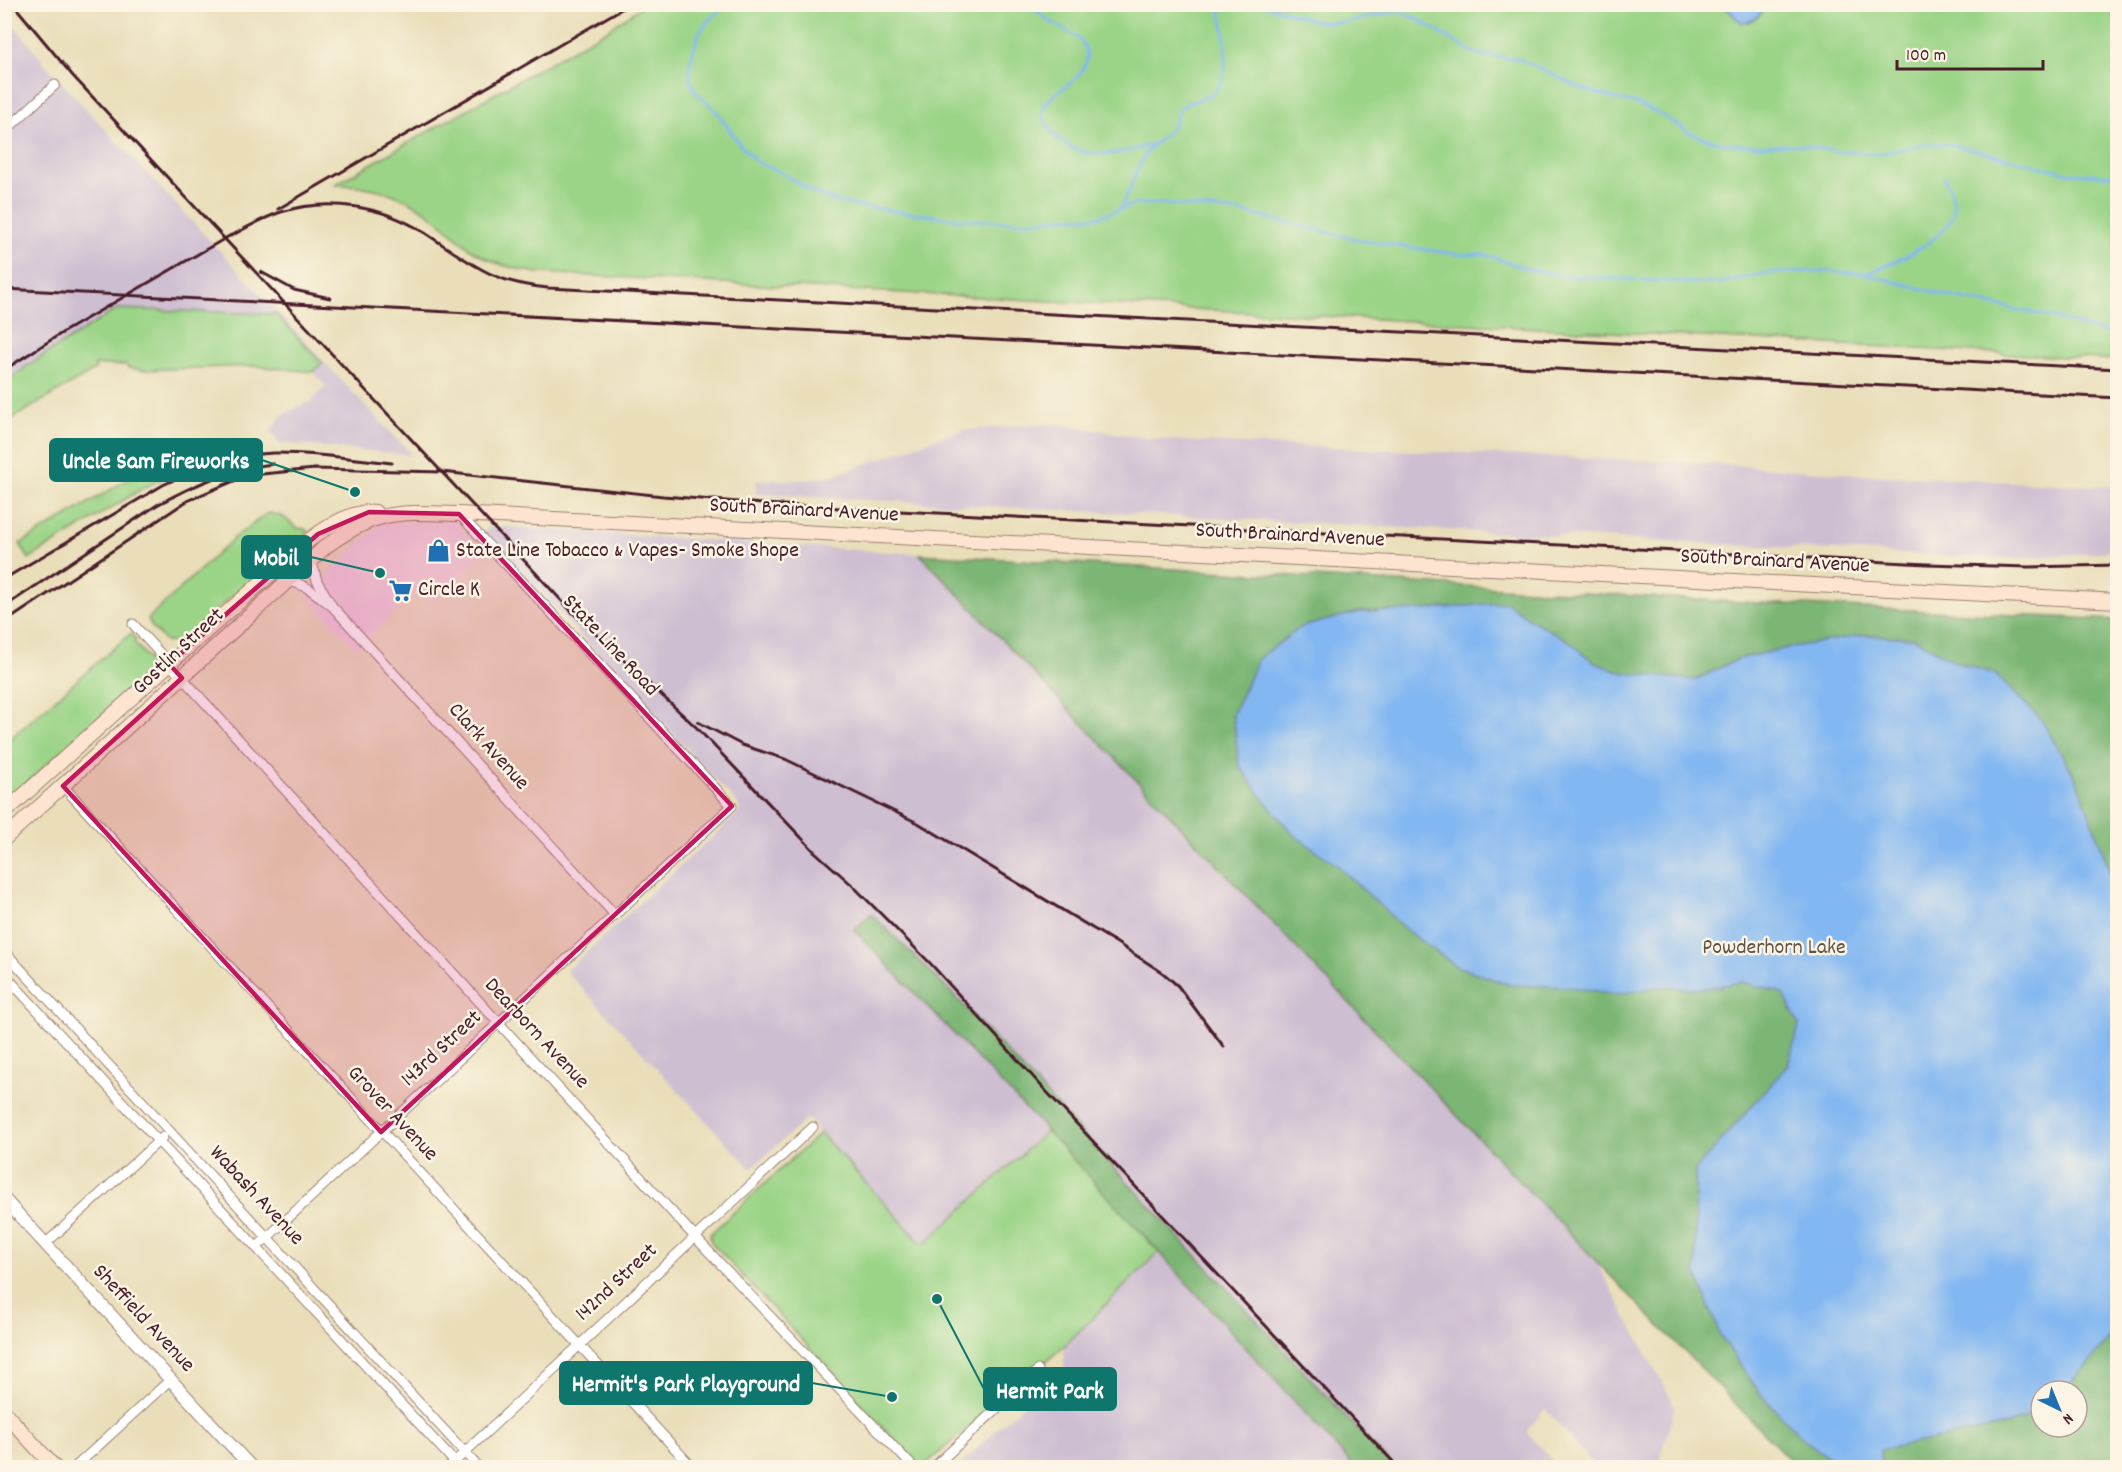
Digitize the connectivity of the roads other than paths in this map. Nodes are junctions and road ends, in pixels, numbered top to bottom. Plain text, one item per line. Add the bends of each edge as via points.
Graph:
1 (55, 85) dead end
2 (4, 132) edge
3 (459, 513) junction
4 (392, 514) junction
5 (311, 559) junction
6 (287, 581) junction
7 (2118, 601) edge
8 (332, 606) junction
9 (133, 624) dead end
10 (169, 664) junction
11 (182, 678) junction
12 (63, 786) junction
13 (732, 806) joint
14 (4, 813) edge
15 (4, 839) edge
16 (615, 915) junction
17 (4, 951) edge
18 (4, 974) edge
19 (499, 1023) junction
20 (813, 1127) dead end
21 (169, 1131) junction
22 (381, 1132) junction
23 (159, 1141) junction
24 (4, 1199) edge
25 (268, 1237) junction
26 (695, 1237) junction
27 (45, 1244) junction
28 (257, 1247) junction
29 (579, 1345) junction
30 (1038, 1370) dead end
31 (170, 1380) junction
32 (4, 1412) edge
33 (465, 1452) junction
34 (454, 1465) edge
35 (55, 1467) edge
36 (74, 1467) edge
37 (252, 1467) edge
38 (479, 1467) edge
39 (693, 1467) edge
40 (914, 1467) edge
41 (933, 1467) edge

1 - 2 street
3 - 4 main road, Gostlin Street
3 - 7 main road, South Brainard Avenue
3 - 13 street, State Line Road
4 - 5 main road, Gostlin Street via 356,526
4 - 10 main road, Gostlin Street via 369,512 352,516 318,534
5 - 6 main road, Gostlin Street
5 - 8 street, Clark Avenue via 317,581
6 - 8 street, Clark Avenue via 309,588
6 - 11 main road, Gostlin Street
8 - 16 street, Clark Avenue
9 - 10 street, Dearborn Avenue
10 - 11 street, Dearborn Avenue
10 - 14 main road, Gostlin Street
11 - 12 main road, Gostlin Street
11 - 19 street, Dearborn Avenue
12 - 15 main road, Gostlin Street
12 - 22 street, Grover Avenue
13 - 16 street, 143rd Street
16 - 19 street, 143rd Street
17 - 21 street, Wabash Avenue
18 - 23 street, Wabash Avenue
19 - 22 street, 143rd Street
19 - 26 street, Dearborn Avenue
20 - 26 street, 142nd Street
21 - 23 street
21 - 25 street, Wabash Avenue
22 - 25 street, 143rd Street
22 - 29 street, Grover Avenue
23 - 27 street
23 - 28 street, Wabash Avenue
24 - 27 street, Sheffield Avenue
25 - 28 street, 143rd Street
25 - 33 street, Wabash Avenue
26 - 29 street, 142nd Street
26 - 40 street, Dearborn Avenue
27 - 31 street, Sheffield Avenue
28 - 34 street, Wabash Avenue
29 - 33 street, 142nd Street
29 - 39 street, Grover Avenue
30 - 41 street
31 - 36 street
31 - 37 street, Sheffield Avenue
32 - 35 main road
33 - 34 street, 142nd Street
33 - 38 street, Wabash Avenue

